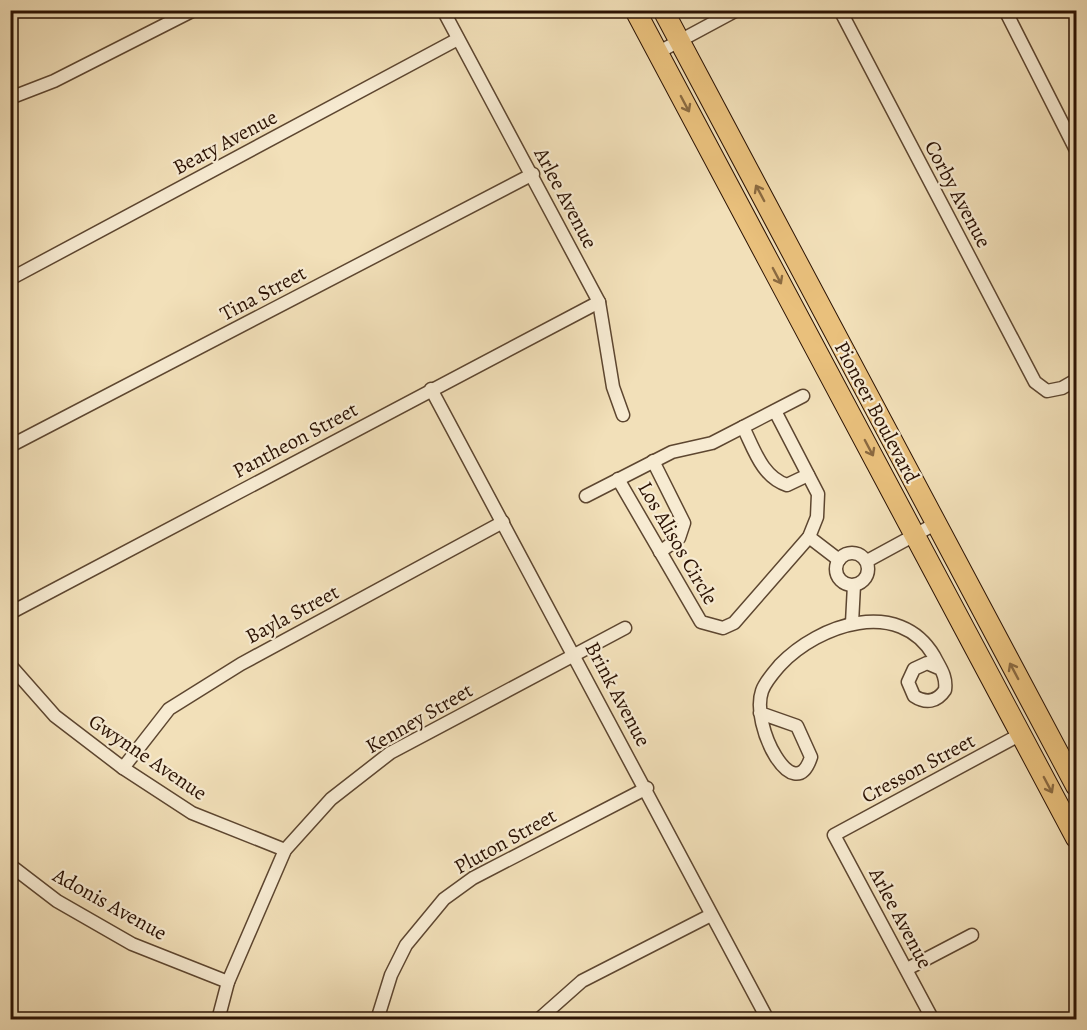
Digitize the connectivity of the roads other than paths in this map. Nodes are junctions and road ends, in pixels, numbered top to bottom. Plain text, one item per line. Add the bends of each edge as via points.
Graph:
1 (194, 10) edge
2 (443, 10) edge
3 (634, 10) edge
4 (663, 10) edge
5 (737, 10) edge
6 (840, 10) edge
7 (1005, 10) edge
8 (458, 39) junction
9 (679, 40) junction
10 (657, 53) junction
11 (10, 99) edge
12 (1077, 150) edge
13 (532, 174) junction
14 (10, 279) edge
15 (599, 302) junction
16 (1077, 380) edge
17 (431, 389) junction
18 (803, 396) dead end
19 (775, 411) junction
20 (623, 415) dead end
21 (743, 427) junction
22 (10, 446) edge
23 (653, 462) junction
24 (808, 475) junction
25 (618, 479) junction
26 (586, 496) dead end
27 (503, 522) junction
28 (935, 524) junction
29 (916, 534) junction
30 (809, 537) junction
31 (660, 552) junction
32 (839, 560) junction
33 (867, 561) junction
34 (854, 585) junction
35 (10, 613) edge
36 (852, 623) junction
37 (625, 628) dead end
38 (575, 654) junction
39 (10, 665) edge
40 (941, 669) dead end
41 (760, 712) junction
42 (1021, 734) junction
43 (123, 768) junction
44 (1077, 786) edge
45 (646, 788) junction
46 (834, 835) joint
47 (1077, 838) edge
48 (285, 850) junction
49 (10, 865) edge
50 (711, 915) junction
51 (972, 935) dead end
52 (907, 969) junction
53 (228, 982) junction
54 (218, 1020) edge
55 (377, 1020) edge
56 (538, 1020) edge
57 (768, 1020) edge
58 (933, 1020) edge

1 - 11 street via 64,77
2 - 8 street, Arlee Avenue
3 - 10 main road, Pioneer Boulevard
4 - 9 main road, Pioneer Boulevard
5 - 9 street
6 - 16 street, Corby Avenue via 1035,382 1047,391
7 - 12 street
8 - 13 street, Arlee Avenue
8 - 14 street, Beaty Avenue
9 - 10 street
28 -> 9 main road, Pioneer Boulevard
10 -> 29 main road, Pioneer Boulevard
13 - 15 street, Arlee Avenue
13 - 22 street, Tina Street
15 - 17 street, Pantheon Street
15 - 20 street, Arlee Avenue via 613,387
17 - 27 street, Brink Avenue
17 - 35 street, Pantheon Street
18 - 19 street, Los Alisos Circle
19 - 21 street, Los Alisos Circle
19 - 24 street, Los Alisos Circle
21 - 23 street, Los Alisos Circle via 712,443 672,452
21 - 24 street via 767,475 787,485
23 - 25 street, Los Alisos Circle
23 - 31 street via 684,523 679,538
24 - 30 street, Los Alisos Circle via 818,494 817,517
25 - 26 street, Los Alisos Circle
25 - 31 street, Los Alisos Circle
27 - 38 street, Brink Avenue
27 - 43 street, Bayla Street via 241,664 169,709
28 - 29 street
44 -> 28 main road, Pioneer Boulevard
29 - 33 street
29 - 42 main road, Pioneer Boulevard
30 - 31 street, Los Alisos Circle via 744,614 723,628 701,622
30 - 32 street
32 - 33 street via 848,553 859,554
32 - 34 street via 836,572 842,582
33 - 34 street via 868,572 863,581
34 - 36 street
36 - 40 street via 883,621 908,629 927,645
36 - 41 street via 829,631 787,658 762,691
37 - 38 street, Kenney Street
38 - 45 street, Brink Avenue
38 - 48 street, Kenney Street via 390,753 331,799
39 - 43 street, Gwynne Avenue via 55,716
41 - 41 street via 797,726 811,753 805,769 791,772 780,764 765,736
42 - 46 street, Cresson Street
42 -> 47 main road, Pioneer Boulevard
43 - 48 street, Gwynne Avenue via 192,813
45 - 50 street, Brink Avenue
45 - 55 street, Pluton Street via 473,878 444,900 406,945 391,975
46 - 52 street, Arlee Avenue
48 - 53 street, Kenney Street
49 - 53 street, Adonis Avenue via 57,901 132,944
50 - 56 street via 582,981
50 - 57 street, Brink Avenue
51 - 52 street
52 - 58 street, Arlee Avenue
53 - 54 street, Kenney Street

